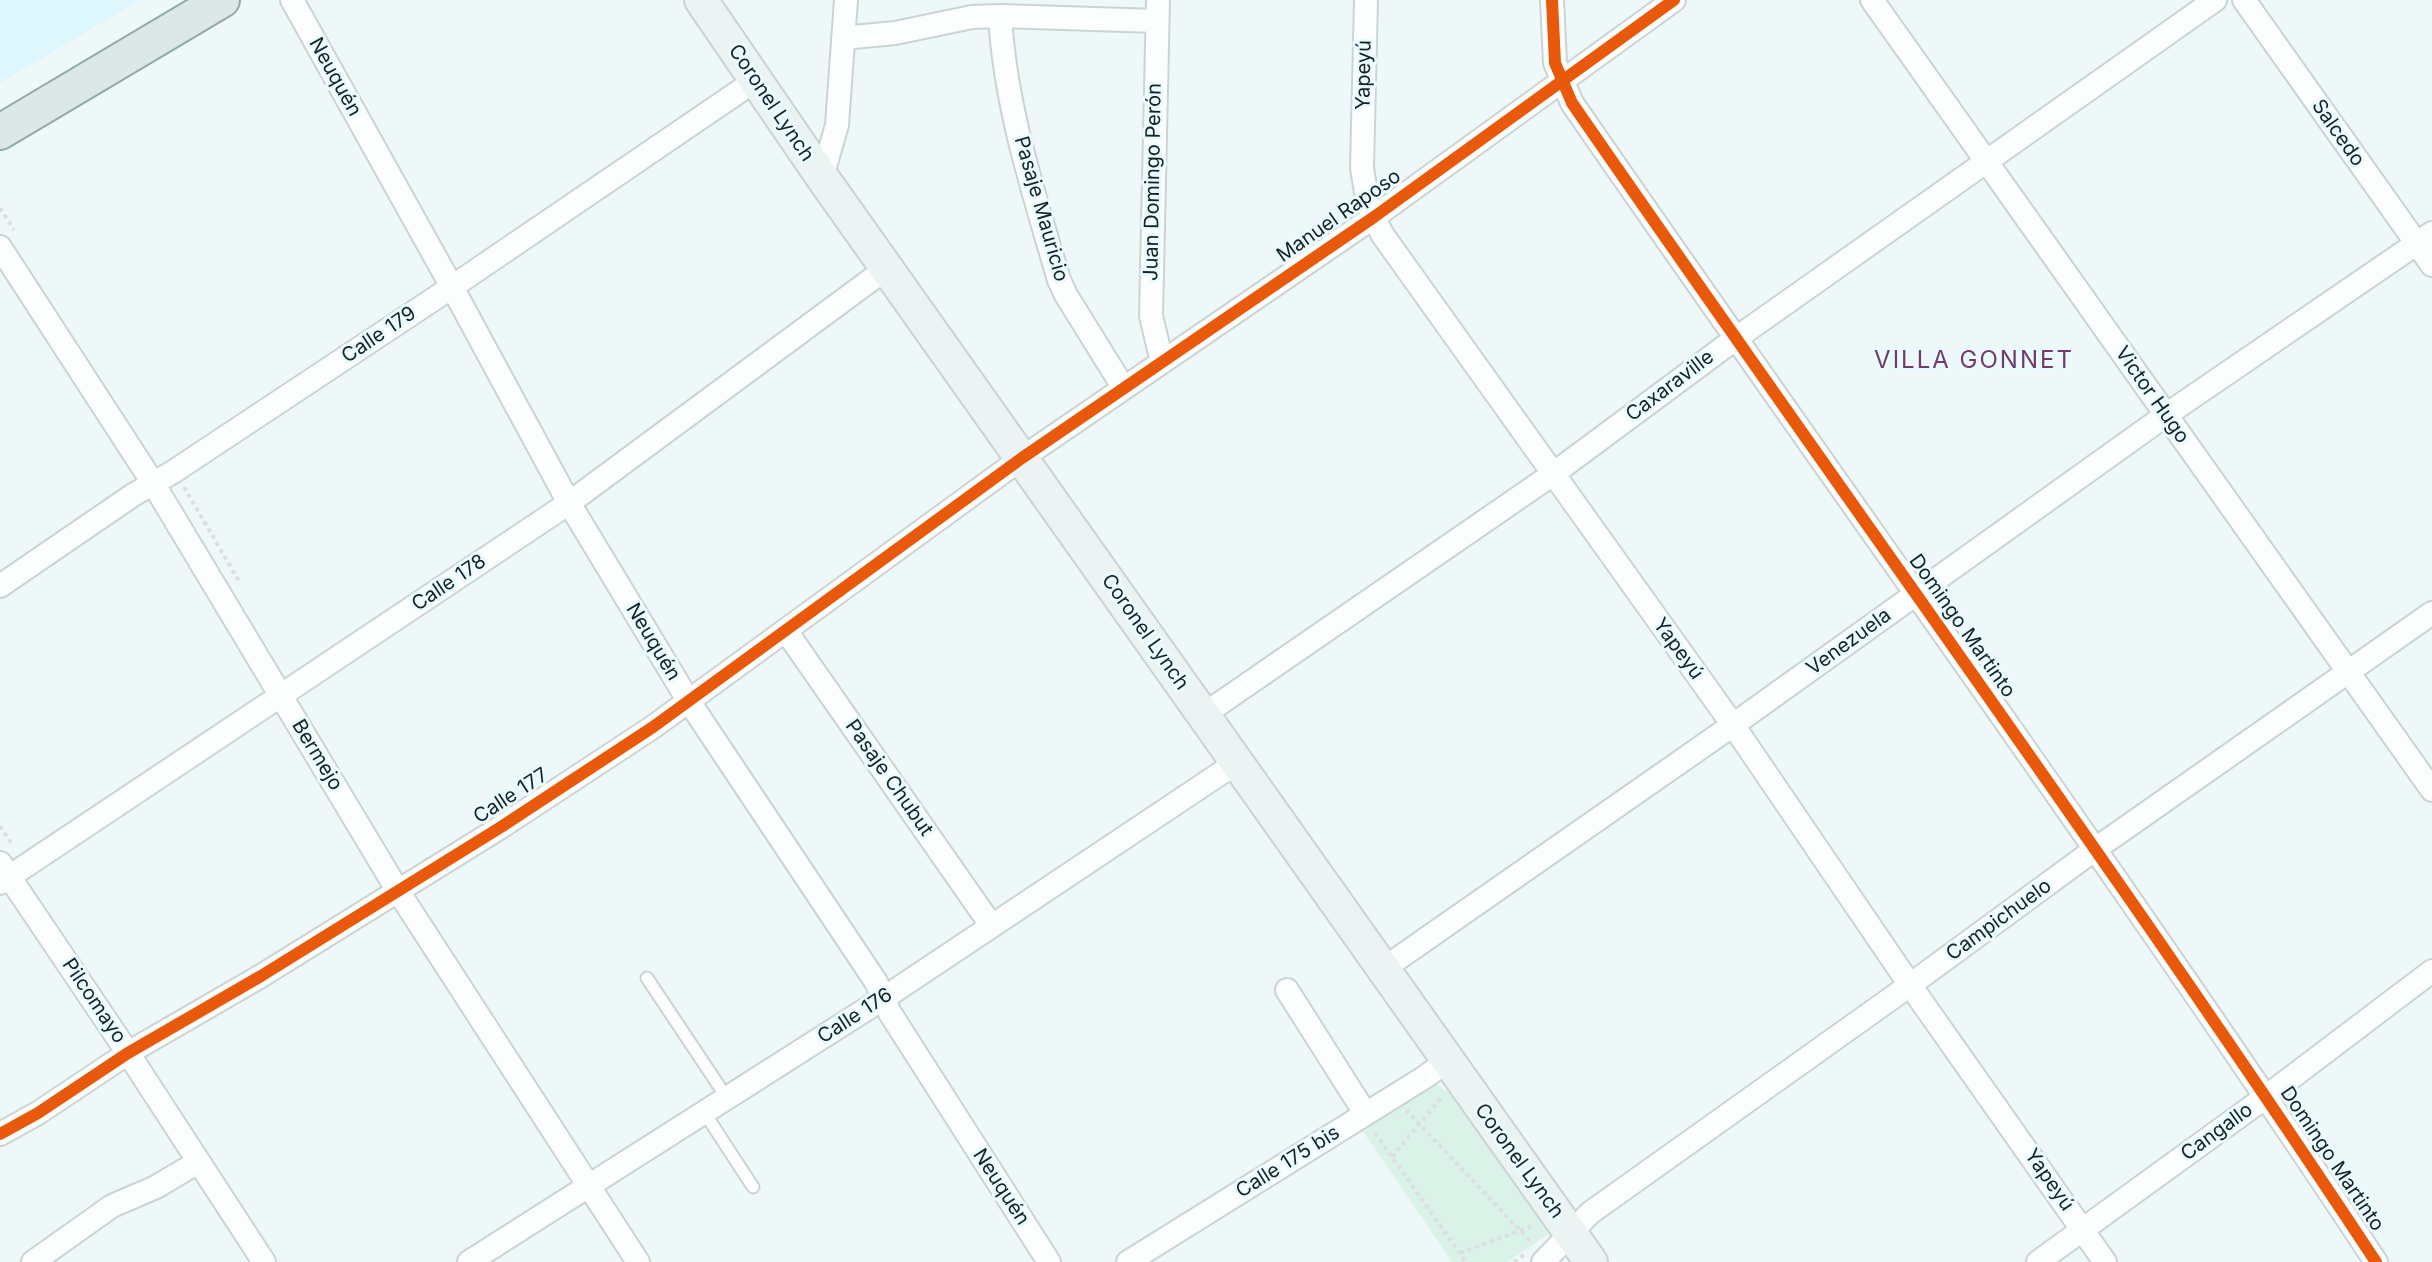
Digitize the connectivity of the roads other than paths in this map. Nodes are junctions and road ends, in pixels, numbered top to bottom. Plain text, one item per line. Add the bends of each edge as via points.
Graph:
1 (222, 0) edge
2 (701, 0) edge
3 (846, 0) edge
4 (1366, 0) edge
5 (1552, 0) edge
6 (1674, 0) edge
7 (1872, 0) edge
8 (2215, 0) edge
9 (2244, 0) edge
10 (297, 1) edge
11 (1157, 10) edge
12 (1000, 16) junction
13 (843, 38) junction
14 (756, 80) junction
15 (1561, 81) junction
16 (0, 132) edge
17 (1987, 162) junction
18 (822, 177) junction
19 (1374, 217) junction
20 (2424, 238) edge
21 (0, 247) edge
22 (2432, 265) edge
23 (887, 268) junction
24 (452, 287) junction
25 (1735, 339) junction
26 (1162, 362) junction
27 (1123, 387) junction
28 (2166, 415) junction
29 (1022, 458) junction
30 (1553, 474) junction
31 (153, 483) junction
32 (569, 503) junction
33 (0, 586) edge
34 (1916, 594) junction
35 (2432, 613) edge
36 (786, 631) junction
37 (2349, 672) junction
38 (281, 694) junction
39 (688, 700) junction
40 (1203, 715) junction
41 (1733, 725) junction
42 (1236, 763) junction
43 (2432, 790) edge
44 (2094, 850) junction
45 (5, 867) edge
46 (398, 891) junction
47 (991, 925) junction
48 (1383, 969) junction
49 (2432, 971) edge
50 (647, 978) dead end
51 (1910, 985) junction
52 (1287, 990) dead end
53 (884, 998) junction
54 (128, 1053) junction
55 (1447, 1061) junction
56 (2267, 1096) junction
57 (727, 1098) junction
58 (704, 1112) junction
59 (1368, 1119) junction
60 (0, 1134) edge
61 (198, 1162) junction
62 (588, 1186) junction
63 (753, 1187) dead end
64 (2083, 1229) junction
65 (1551, 1240) edge
66 (33, 1262) edge
67 (264, 1262) edge
68 (469, 1262) edge
69 (638, 1262) edge
70 (1049, 1262) edge
71 (1128, 1262) edge
72 (1591, 1262) edge
73 (2038, 1262) edge
74 (2105, 1262) edge
75 (2376, 1262) edge

1 - 16 main road
2 - 14 main road, Coronel Lynch
3 - 13 street
4 - 19 street, Yapeyú via 1362,168
5 - 15 street, Domingo Martinto
6 - 15 street, Manuel Raposo
7 - 17 street, Victor Hugo
8 - 17 street, Caxaraville
9 - 20 street, Salcedo
10 - 24 street, Neuquén
11 - 12 street
11 - 26 street, Juan Domingo Perón via 1151,316
12 - 13 street
12 - 27 street, Pasaje Mauricio via 1002,52 1023,152 1059,280
13 - 18 street via 837,125
14 - 18 main road, Coronel Lynch
14 - 24 street, Calle 179
15 - 19 street, Manuel Raposo
15 - 25 street, Domingo Martinto
17 - 25 street, Caxaraville
17 - 28 street, Victor Hugo
18 - 23 main road, Coronel Lynch
19 - 26 street, Manuel Raposo
19 - 30 street, Yapeyú
20 - 22 street, Salcedo
20 - 28 street, Venezuela
21 - 31 street, Bermejo
23 - 29 main road, Coronel Lynch
23 - 32 street, Calle 178
24 - 31 street, Calle 179
24 - 32 street, Neuquén
25 - 30 street, Caxaraville
25 - 34 street, Domingo Martinto
26 - 27 street, Manuel Raposo
27 - 29 street, Manuel Raposo
28 - 34 street, Venezuela
28 - 37 street, Victor Hugo
29 - 36 street, Calle 177
29 - 40 main road, Coronel Lynch
30 - 40 street, Caxaraville
30 - 41 street, Yapeyú
31 - 33 street, Calle 179
31 - 38 street, Bermejo
32 - 38 street, Calle 178
32 - 39 street, Neuquén
34 - 41 street, Venezuela
34 - 44 street, Domingo Martinto
35 - 37 street, Campichuelo
36 - 39 street, Calle 177
36 - 47 street, Pasaje Chubut
37 - 43 street, Victor Hugo
37 - 44 street, Campichuelo
38 - 45 street, Calle 178
38 - 46 street, Bermejo
39 - 46 street, Calle 177 via 641,736
39 - 53 street, Neuquén
40 - 42 main road, Coronel Lynch
41 - 48 street, Venezuela
41 - 51 street, Yapeyú
42 - 47 street, Calle 176
42 - 48 main road, Coronel Lynch
44 - 51 street, Campichuelo
44 - 56 street, Domingo Martinto
45 - 54 street, Pilcomayo
46 - 54 street, Calle 177
46 - 62 street, Bermejo
47 - 53 street, Calle 176
48 - 55 main road, Coronel Lynch
49 - 56 street, Cangallo
50 - 57 lane
51 - 64 street, Yapeyú
51 - 65 street, Campichuelo
52 - 59 street
53 - 57 street, Calle 176
53 - 70 street, Neuquén
54 - 60 street, Calle 177
54 - 61 street, Pilcomayo
55 - 59 street, Calle 175 bis
55 - 65 main road, Coronel Lynch
56 - 64 street, Cangallo
56 - 75 street, Domingo Martinto
57 - 58 street, Calle 176
58 - 62 street, Calle 176
58 - 63 lane
59 - 71 street, Calle 175 bis
61 - 66 street via 112,1206
61 - 67 street, Pilcomayo
62 - 68 street, Calle 176
62 - 69 street, Bermejo
64 - 73 street, Cangallo
64 - 74 street, Yapeyú
65 - 72 main road, Coronel Lynch

